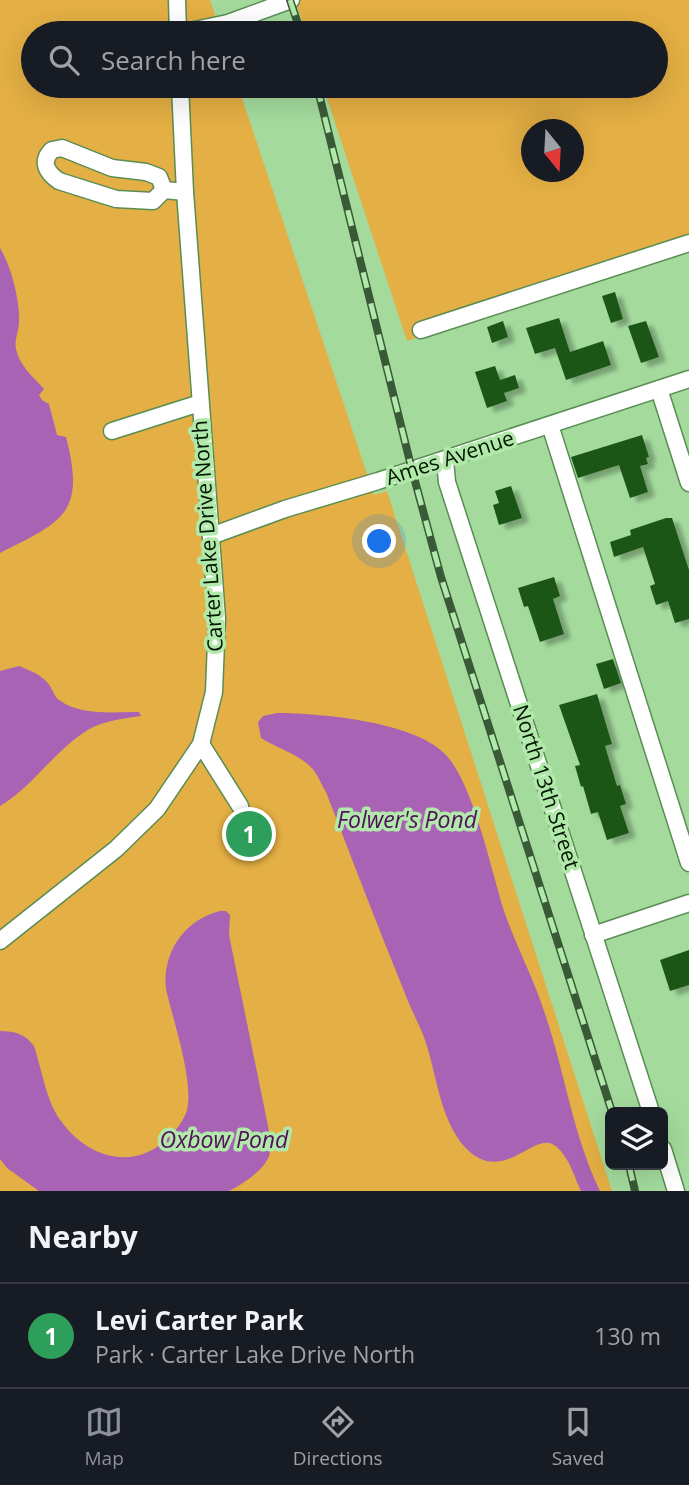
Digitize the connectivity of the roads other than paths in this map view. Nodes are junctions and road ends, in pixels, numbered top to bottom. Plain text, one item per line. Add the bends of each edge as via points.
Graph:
1 (177, 0) edge
2 (291, 0) edge
3 (178, 21) edge
4 (233, 21) edge
5 (181, 98) edge
6 (164, 190) junction
7 (185, 192) junction
8 (689, 243) edge
9 (421, 330) dead end
10 (689, 379) edge
11 (659, 389) junction
12 (200, 403) junction
13 (550, 425) junction
14 (112, 431) dead end
15 (445, 460) junction
16 (689, 483) edge
17 (211, 536) junction
18 (201, 744) junction
19 (240, 806) dead end
20 (689, 863) edge
21 (689, 903) edge
22 (593, 935) junction
23 (0, 941) edge
24 (649, 1107) edge
25 (668, 1165) edge
26 (676, 1191) edge

1 - 3 street
2 - 4 street
5 - 7 street, Carter Lake Drive North
6 - 6 street via 159,177 112,168 62,148 51,150 46,160 46,167 59,181 116,199 153,201
6 - 7 street
7 - 12 street, Carter Lake Drive North
8 - 9 street
10 - 11 street, Ames Avenue
11 - 13 street, Ames Avenue
11 - 16 street
12 - 14 street
12 - 17 street, Carter Lake Drive North
13 - 15 street, Ames Avenue
13 - 20 street
15 - 17 street, Ames Avenue
15 - 22 street, North 13th Street via 447,482
17 - 18 street, Carter Lake Drive North via 217,652 214,692
18 - 19 street
18 - 23 street, Carter Lake Drive North via 158,810
21 - 22 street
22 - 24 street, North 13th Street
25 - 26 street

